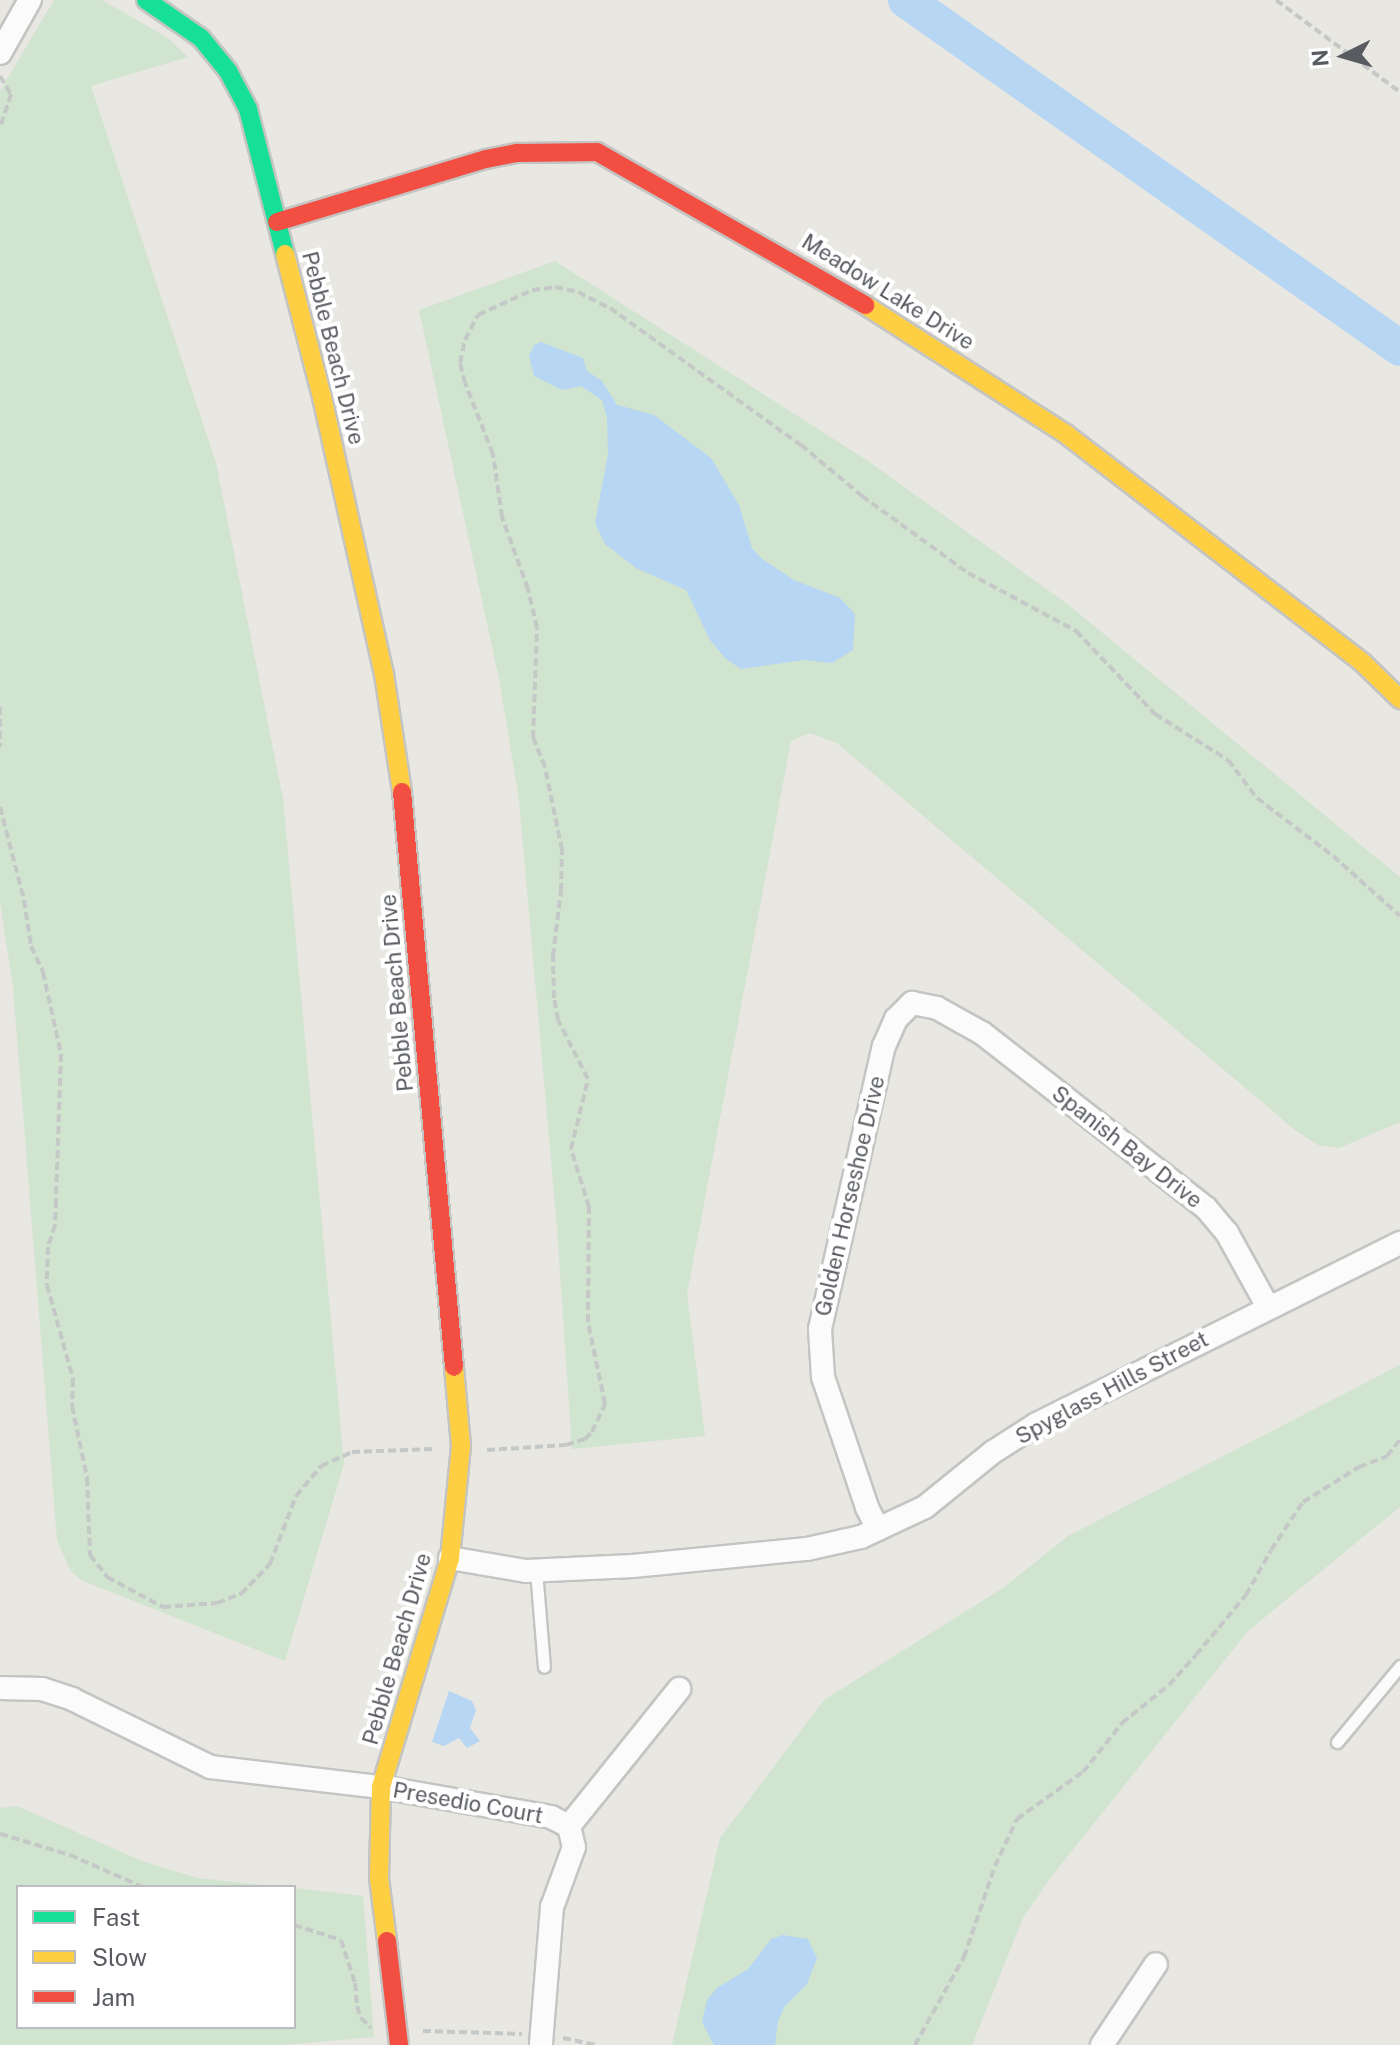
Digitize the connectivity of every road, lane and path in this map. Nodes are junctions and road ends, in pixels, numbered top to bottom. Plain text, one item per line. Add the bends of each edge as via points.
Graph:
1 (30, 0) edge
2 (146, 0) edge
3 (1276, 0) edge
4 (0, 53) edge
5 (0, 76) edge
6 (1400, 92) edge
7 (0, 127) edge
8 (277, 222) junction
9 (1400, 699) edge
10 (0, 707) edge
11 (0, 747) edge
12 (0, 807) edge
13 (1400, 916) edge
14 (955, 1017) joint
15 (1400, 1243) edge
16 (1268, 1307) junction
17 (1400, 1440) edge
18 (461, 1450) junction
19 (878, 1529) junction
20 (450, 1558) junction
21 (536, 1570) junction
22 (1400, 1666) edge
23 (544, 1667) dead end
24 (0, 1688) edge
25 (679, 1689) dead end
26 (1337, 1742) dead end
27 (381, 1787) junction
28 (569, 1826) junction
29 (0, 1834) edge
30 (138, 1885) edge
31 (296, 1926) edge
32 (1156, 1964) dead end
33 (397, 2040) edge
34 (542, 2040) edge
35 (596, 2045) edge
36 (915, 2045) edge
37 (1102, 2045) edge

1 - 4 street
2 - 8 street, Pebble Beach Drive via 201,38 228,71 248,109
3 - 6 path
5 - 7 path via 11,94
8 - 9 street, Meadow Lake Drive via 486,159 597,152 820,276 1066,434 1317,627
8 - 18 street, Pebble Beach Drive via 322,397 400,769
10 - 11 path
12 - 18 path via 61,1054 55,1225 48,1247 47,1285 73,1379 72,1406 87,1478 90,1555 107,1577 163,1607 217,1603 241,1594 270,1564 296,1496 321,1466 352,1452
13 - 18 path via 1257,798 1228,760 1155,714 1076,631 968,573 610,308 555,287 532,290 478,315 460,363 493,454 502,517 537,628 533,738 545,767 562,850 554,998 558,1020 588,1079 571,1149 589,1207 588,1322 605,1404 585,1439 566,1445
14 - 16 street, Spanish Bay Drive via 1206,1208 1227,1233
14 - 19 street, Golden Horseshoe Drive via 912,1003 896,1019 884,1046 820,1329 823,1377
15 - 16 street, Spyglass Hills Street
16 - 19 street, Spyglass Hills Street via 1037,1424 925,1507
17 - 36 path via 1387,1456 1303,1502 1246,1595 1169,1685 1122,1723 1073,1781 1017,1819 964,1957
18 - 20 street, Pebble Beach Drive
19 - 21 street, Spyglass Hills Street via 807,1549
20 - 21 street, Spyglass Hills Street
20 - 27 street, Pebble Beach Drive
21 - 23 lane
22 - 26 lane
24 - 27 street, Presedio Court via 42,1689 72,1699 210,1767
25 - 28 street
27 - 28 street, Presedio Court via 551,1817
27 - 33 street, Pebble Beach Drive via 379,1878
28 - 34 street, Presedio Court via 574,1847 552,1907
29 - 30 path via 70,1855
31 - 33 path via 341,1940 361,2018
32 - 37 street
33 - 34 path
34 - 35 path

